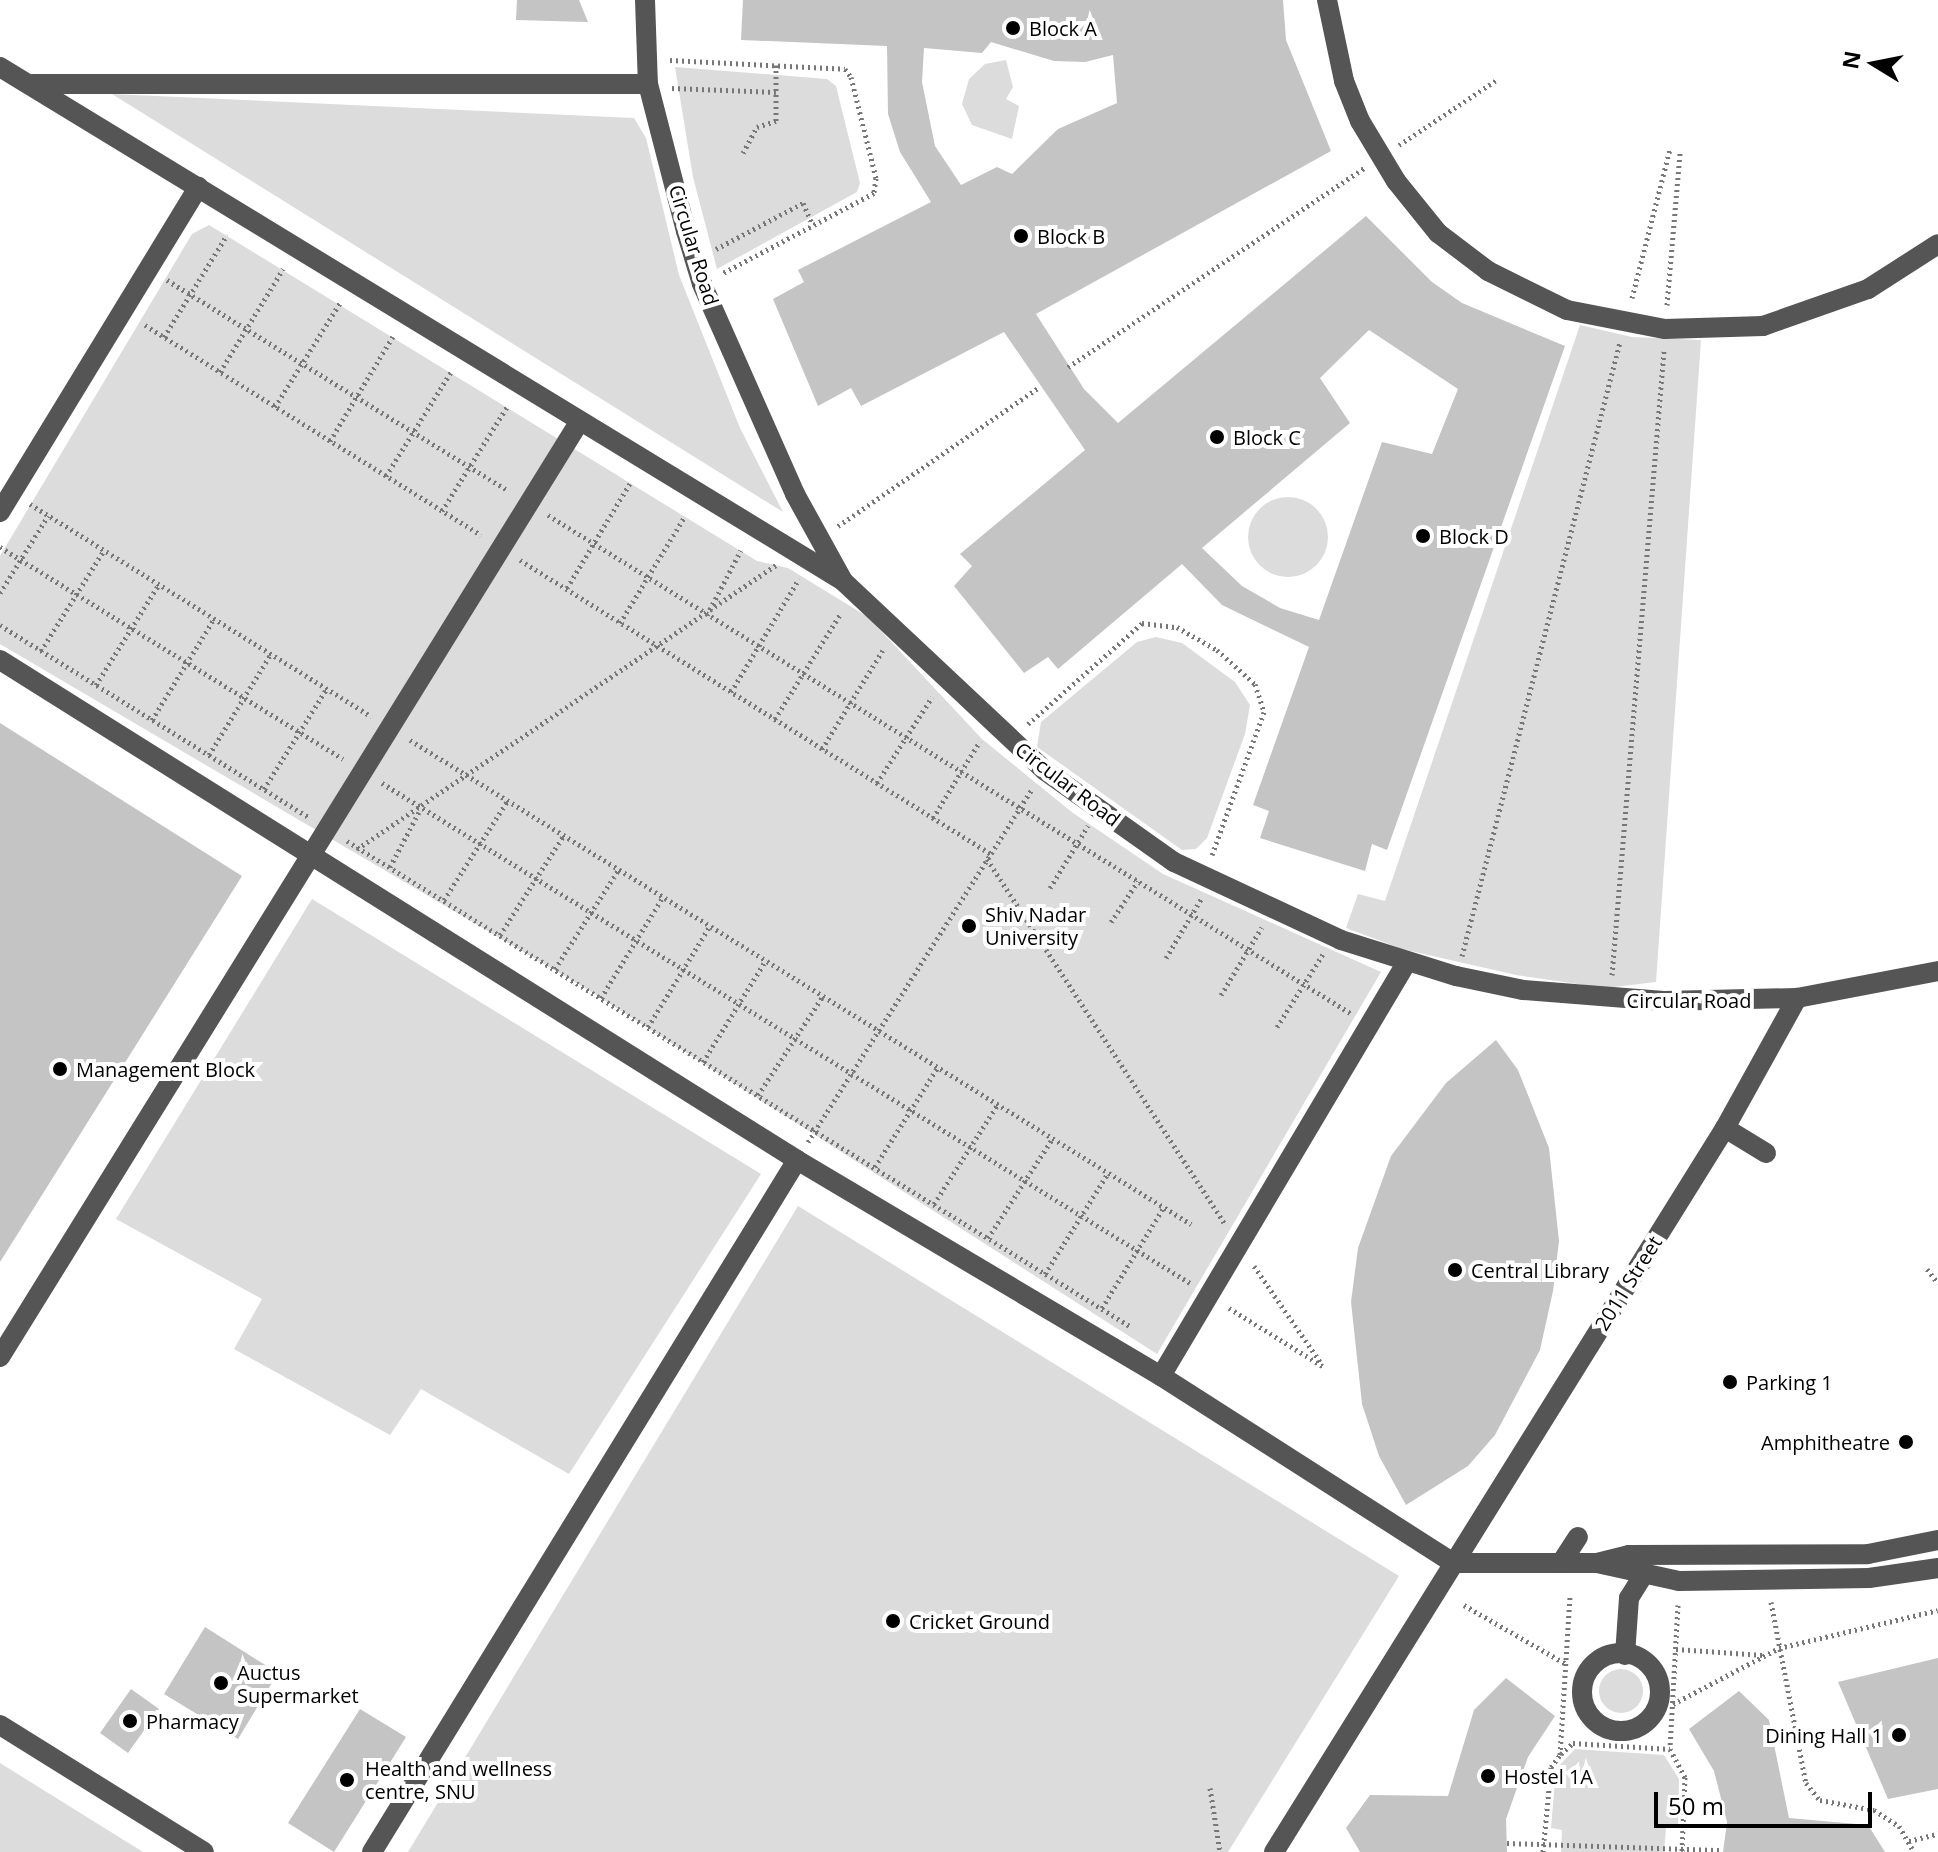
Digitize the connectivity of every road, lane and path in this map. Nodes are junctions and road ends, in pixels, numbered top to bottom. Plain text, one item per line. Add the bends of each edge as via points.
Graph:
1 (645, 0) edge
2 (1327, 0) edge
3 (648, 59) junction
4 (776, 65) junction
5 (0, 67) edge
6 (1498, 79) dead end
7 (31, 84) junction
8 (648, 84) junction
9 (671, 88) dead end
10 (776, 92) junction
11 (1670, 149) dead end
12 (1680, 152) dead end
13 (743, 153) dead end
14 (1380, 157) junction
15 (198, 187) junction
16 (813, 225) junction
17 (227, 235) dead end
18 (1938, 244) edge
19 (708, 253) dead end
20 (148, 269) junction
21 (283, 269) dead end
22 (702, 284) junction
23 (190, 294) junction
24 (340, 303) dead end
25 (145, 325) dead end
26 (1625, 325) junction
27 (246, 329) junction
28 (1665, 329) junction
29 (393, 336) dead end
30 (164, 337) junction
31 (302, 364) junction
32 (1068, 367) dead end
33 (220, 372) junction
34 (451, 372) dead end
35 (1038, 388) dead end
36 (356, 397) junction
37 (275, 407) junction
38 (507, 407) dead end
39 (580, 421) junction
40 (413, 432) junction
41 (330, 441) junction
42 (469, 467) junction
43 (386, 476) junction
44 (630, 483) dead end
45 (28, 503) dead end
46 (529, 504) junction
47 (442, 511) junction
48 (0, 512) edge
49 (48, 515) junction
50 (685, 516) dead end
51 (819, 538) junction
52 (593, 544) junction
53 (0, 547) edge
54 (502, 549) junction
55 (104, 550) junction
56 (741, 550) dead end
57 (802, 556) junction
58 (21, 560) junction
59 (647, 578) junction
60 (159, 584) junction
61 (848, 586) junction
62 (566, 589) junction
63 (0, 593) edge
64 (77, 594) junction
65 (707, 615) junction
66 (214, 619) junction
67 (620, 623) junction
68 (0, 625) edge
69 (131, 628) junction
70 (894, 632) junction
71 (659, 647) junction
72 (758, 647) junction
73 (41, 651) junction
74 (271, 654) junction
75 (0, 660) edge
76 (187, 663) junction
77 (803, 674) junction
78 (943, 679) junction
79 (96, 685) junction
80 (327, 688) junction
81 (731, 692) junction
82 (244, 698) junction
83 (850, 703) junction
84 (775, 719) junction
85 (152, 720) junction
86 (991, 723) junction
87 (392, 729) junction
88 (299, 732) junction
89 (906, 737) junction
90 (1009, 740) junction
91 (822, 749) junction
92 (209, 755) junction
93 (1044, 770) junction
94 (962, 771) junction
95 (365, 773) junction
96 (468, 776) junction
97 (877, 783) junction
98 (264, 789) junction
99 (508, 800) junction
100 (1021, 807) junction
101 (422, 808) junction
102 (1099, 808) junction
103 (933, 818) junction
104 (330, 830) junction
105 (564, 835) junction
106 (1078, 843) junction
107 (480, 844) junction
108 (359, 848) junction
109 (989, 856) junction
110 (322, 863) junction
111 (390, 867) junction
112 (619, 869) junction
113 (536, 879) junction
114 (1208, 879) junction
115 (1138, 881) junction
116 (1050, 888) dead end
117 (663, 897) junction
118 (444, 900) junction
119 (1273, 909) junction
120 (591, 913) junction
121 (1191, 915) junction
122 (1111, 922) dead end
123 (710, 926) junction
124 (500, 935) junction
125 (1334, 937) junction
126 (636, 941) junction
127 (1248, 950) junction
128 (1166, 958) dead end
129 (766, 960) junction
130 (1407, 962) junction
131 (555, 969) junction
132 (683, 970) junction
133 (1938, 971) edge
134 (1456, 976) junction
135 (1304, 985) junction
136 (1221, 995) dead end
137 (823, 996) junction
138 (601, 998) junction
139 (1797, 998) junction
140 (1610, 1000) junction
141 (739, 1004) junction
142 (1369, 1026) junction
143 (648, 1027) junction
144 (1277, 1027) dead end
145 (879, 1030) junction
146 (795, 1039) junction
147 (703, 1062) junction
148 (938, 1067) junction
149 (851, 1074) junction
150 (758, 1095) junction
151 (998, 1104) junction
152 (911, 1111) junction
153 (1725, 1128) junction
154 (815, 1131) junction
155 (1053, 1138) junction
156 (970, 1147) junction
157 (1766, 1153) dead end
158 (797, 1160) junction
159 (875, 1167) junction
160 (1108, 1173) junction
161 (1025, 1181) junction
162 (934, 1204) junction
163 (1164, 1207) junction
164 (1081, 1216) junction
165 (1191, 1224) dead end
166 (988, 1238) junction
167 (1239, 1245) junction
168 (1137, 1251) junction
169 (1927, 1269) dead end
170 (1045, 1274) junction
171 (1938, 1283) edge
172 (1209, 1295) junction
173 (1102, 1308) junction
174 (1138, 1331) dead end
175 (0, 1357) edge
176 (1161, 1376) junction
177 (1578, 1537) dead end
178 (1938, 1540) edge
179 (1453, 1563) junction
180 (1561, 1563) junction
181 (1597, 1563) junction
182 (1938, 1568) edge
183 (1642, 1577) junction
184 (1570, 1595) dead end
185 (1678, 1601) dead end
186 (1771, 1602) dead end
187 (1464, 1605) dead end
188 (1938, 1610) edge
189 (1779, 1648) junction
190 (1676, 1649) junction
191 (1625, 1655) dead end
192 (1764, 1655) junction
193 (1566, 1664) junction
194 (1673, 1704) junction
195 (0, 1725) edge
196 (1670, 1749) junction
197 (1560, 1755) junction
198 (1210, 1788) dead end
199 (1938, 1834) edge
200 (1909, 1841) junction
201 (1507, 1843) dead end
202 (1544, 1844) junction
203 (1682, 1850) edge
204 (1723, 1850) edge
205 (204, 1852) edge
206 (372, 1852) edge
207 (1220, 1852) edge
208 (1274, 1852) edge
209 (1543, 1852) edge
210 (1914, 1852) edge

1 - 3 street, Circular Road
2 - 14 street via 1344,81
3 - 4 path
3 - 8 street, Circular Road
4 - 10 path
4 - 16 path via 849,72 872,163 874,193
5 - 7 street
6 - 14 path
7 - 8 street
7 - 15 street
8 - 22 street, Circular Road
9 - 10 path
10 - 13 path via 776,121 757,127
11 - 26 path
12 - 28 path
14 - 26 street via 1438,233 1488,271 1567,310
14 - 32 path
15 - 20 street
15 - 39 street
16 - 19 path via 803,203
16 - 22 path
17 - 23 path
18 - 28 street via 1868,289 1818,311 1763,326
20 - 23 path
20 - 48 street
21 - 27 path
22 - 51 street, Circular Road via 764,433
23 - 27 path
23 - 30 path
24 - 31 path
25 - 30 path
26 - 28 street
26 - 134 path
27 - 31 path
27 - 33 path
28 - 140 path
29 - 36 path
30 - 33 path
31 - 36 path
31 - 37 path
33 - 37 path
34 - 40 path
35 - 51 path
36 - 40 path
36 - 41 path
37 - 41 path
38 - 42 path
39 - 46 street
39 - 57 street
40 - 42 path
40 - 43 path
41 - 43 path
42 - 46 path
42 - 47 path
43 - 47 path
44 - 52 path
45 - 49 path
46 - 52 path
46 - 54 street
47 - 54 path
49 - 55 path
49 - 58 path
50 - 59 path
51 - 61 street, Circular Road
52 - 59 path
52 - 62 path
53 - 58 path
54 - 62 path
54 - 87 street
55 - 60 path
55 - 64 path
56 - 65 path
57 - 61 street
57 - 65 path
57 - 72 path
58 - 63 path
58 - 64 path
59 - 65 path
59 - 67 path
60 - 66 path
60 - 69 path
61 - 70 street, Circular Road
61 - 77 path
62 - 67 path
64 - 69 path
64 - 73 path
65 - 71 path
65 - 72 path
66 - 74 path
66 - 76 path
67 - 71 path
68 - 73 path
69 - 76 path
69 - 79 path
70 - 78 street, Circular Road
70 - 83 path
71 - 81 path
71 - 96 path
72 - 77 path
72 - 81 path
73 - 79 path
74 - 80 path
74 - 82 path
75 - 110 street
76 - 82 path
76 - 85 path
77 - 83 path
77 - 84 path
78 - 86 street, Circular Road
78 - 89 path
79 - 85 path
80 - 87 path
80 - 88 path
81 - 84 path
82 - 88 path
82 - 92 path
83 - 89 path
83 - 91 path
84 - 91 path
85 - 92 path
86 - 90 street, Circular Road
86 - 94 path
87 - 95 street
87 - 96 path
88 - 95 path
88 - 98 path
89 - 94 path
89 - 97 path
90 - 93 street, Circular Road
90 - 114 path via 1142,623 1177,627 1217,650 1255,684 1264,712
91 - 97 path
92 - 98 path
93 - 100 path
93 - 102 street, Circular Road
94 - 100 path
94 - 103 path
95 - 101 path
95 - 104 street
96 - 99 path
96 - 101 path
97 - 103 path
98 - 104 path
99 - 105 path
99 - 107 path
100 - 106 path
100 - 109 path
101 - 107 path
101 - 108 path
101 - 111 path
102 - 106 path
102 - 114 street, Circular Road via 1174,862
103 - 109 path
104 - 108 path
104 - 110 street
105 - 112 path
105 - 113 path
106 - 115 path
106 - 116 path
107 - 113 path
107 - 118 path
108 - 110 path
108 - 111 path
109 - 145 path
109 - 167 path
110 - 158 street
110 - 175 street
111 - 118 path
112 - 117 path
112 - 120 path
113 - 120 path
113 - 124 path
114 - 119 street, Circular Road
114 - 121 path
115 - 121 path
115 - 122 path
117 - 123 path
117 - 126 path
118 - 124 path
119 - 125 street, Circular Road
119 - 127 path
120 - 126 path
120 - 131 path
121 - 127 path
121 - 128 path
123 - 129 path
123 - 132 path
124 - 131 path
125 - 130 street, Circular Road
125 - 135 path
126 - 132 path
126 - 138 path
127 - 135 path
127 - 136 path
129 - 137 path
129 - 141 path
130 - 134 street, Circular Road
130 - 142 street
131 - 138 path
132 - 141 path
132 - 143 path
133 - 139 street, Circular Road
134 - 140 street, Circular Road
135 - 142 path
135 - 144 path
137 - 145 path
137 - 146 path
138 - 143 path
139 - 140 street, Circular Road
139 - 153 street, 2011 Street
141 - 146 path
141 - 147 path
142 - 167 street
143 - 147 path
145 - 148 path
145 - 149 path
146 - 149 path
146 - 150 path
147 - 150 path
148 - 151 path
148 - 152 path
149 - 152 path
149 - 154 path
150 - 154 path
151 - 155 path
151 - 156 path
152 - 156 path
152 - 159 path
153 - 157 street
153 - 179 street, 2011 Street
154 - 158 path
154 - 159 path
155 - 160 path
155 - 161 path
156 - 161 path
156 - 162 path
158 - 176 street
158 - 206 street
159 - 162 path
160 - 163 path
160 - 164 path
161 - 164 path
161 - 166 path
162 - 166 path
163 - 165 path
163 - 168 path
164 - 168 path
164 - 170 path
166 - 170 path
167 - 172 street
167 - 172 path via 1324,1367
168 - 172 path
168 - 173 path
169 - 171 path
170 - 173 path
172 - 176 street
173 - 174 path
176 - 179 street
177 - 180 street
178 - 181 street via 1868,1554 1629,1555
179 - 180 street
179 - 208 street, 2011 Street
180 - 181 street
181 - 183 street
182 - 183 street via 1869,1578 1769,1582
183 - 191 street via 1629,1598
184 - 193 path
185 - 190 path
186 - 189 path
187 - 193 path
188 - 189 path
189 - 192 path
189 - 200 path via 1806,1783 1820,1800 1874,1810 1899,1826
190 - 192 path
190 - 194 path
192 - 194 path
193 - 197 path
194 - 196 path
195 - 205 street
196 - 197 path via 1573,1743
196 - 203 path via 1685,1777
197 - 202 path via 1551,1767
198 - 207 path
199 - 200 path
200 - 210 path
201 - 202 path
202 - 203 path
202 - 209 path
203 - 204 path

